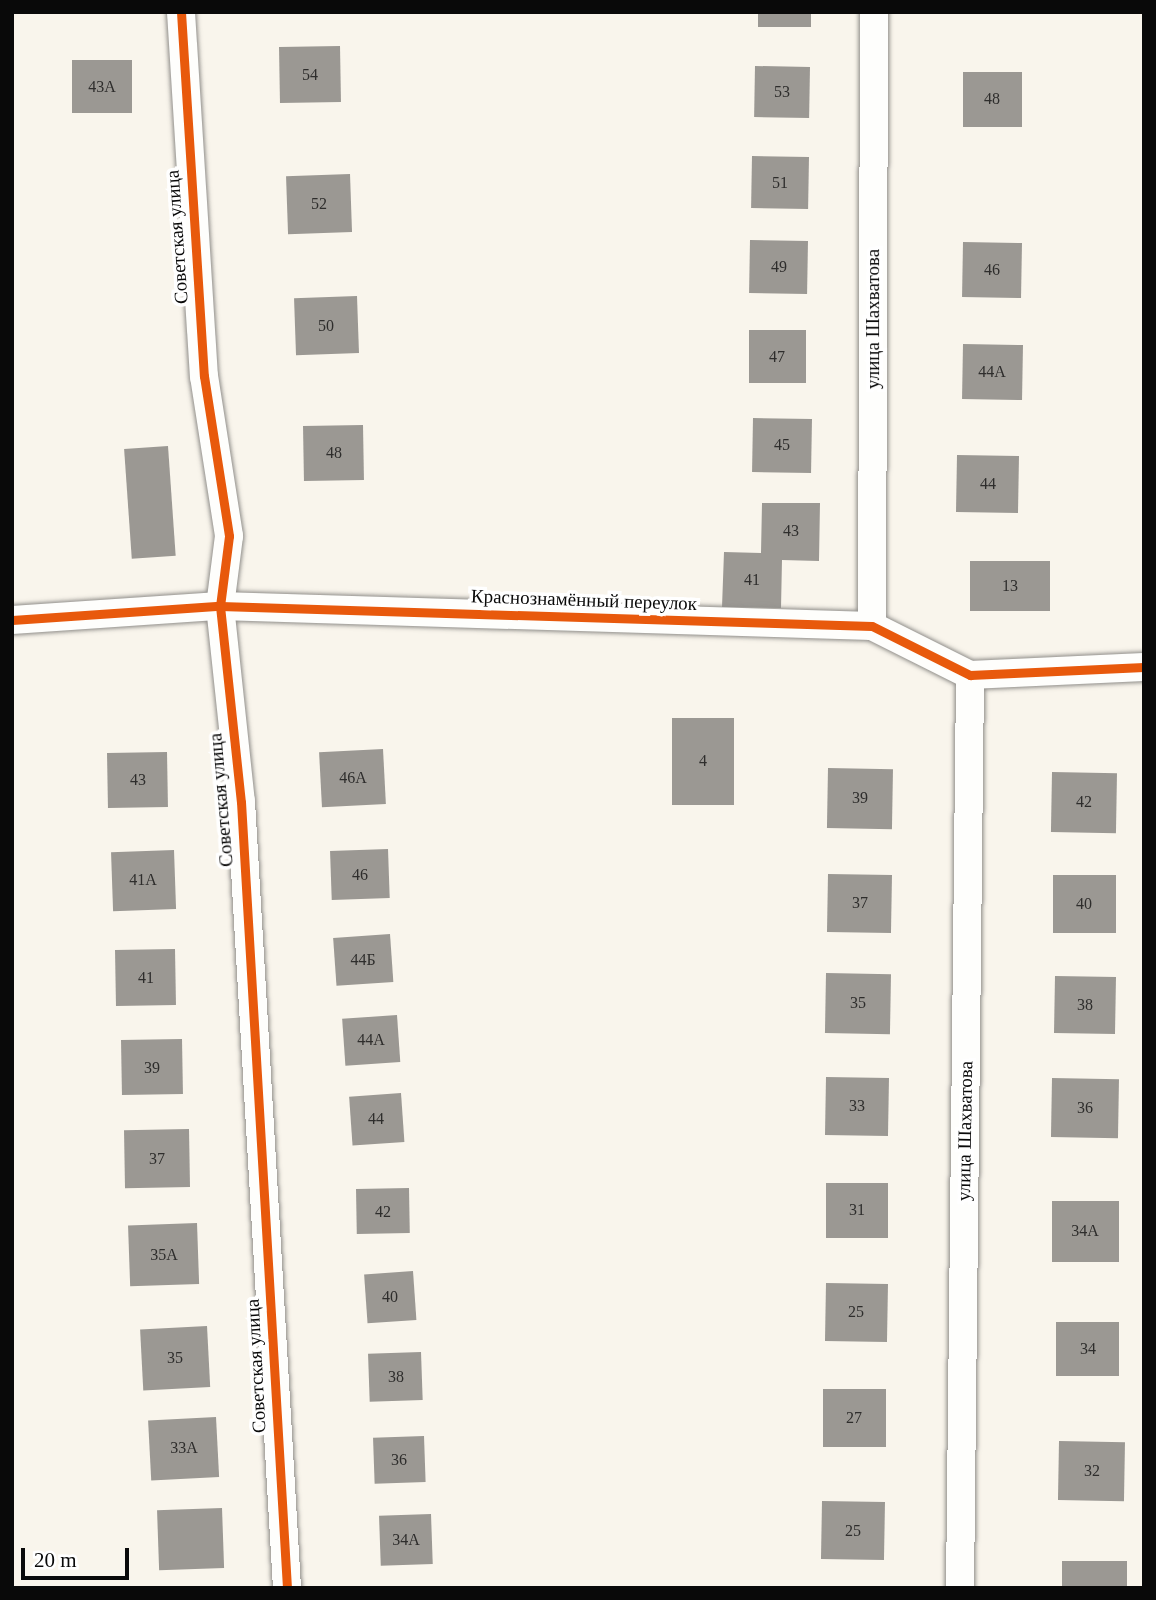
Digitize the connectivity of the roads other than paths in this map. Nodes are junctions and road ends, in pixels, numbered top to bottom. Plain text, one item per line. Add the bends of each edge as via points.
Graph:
1 (181, 12) edge
2 (874, 12) edge
3 (220, 606) junction
4 (12, 620) edge
5 (872, 626) junction
6 (1144, 667) edge
7 (970, 675) junction
8 (287, 1588) edge
9 (960, 1588) edge

1 - 3 street, Советская улица via 204,376 229,536
2 - 5 street, улица Шахватова
3 - 4 street, Краснознамённый переулок
3 - 5 street, Краснознамённый переулок
3 - 8 street, Советская улица via 241,802
5 - 7 street, Краснознамённый переулок
6 - 7 street, Краснознамённый переулок
7 - 9 street, улица Шахватова

